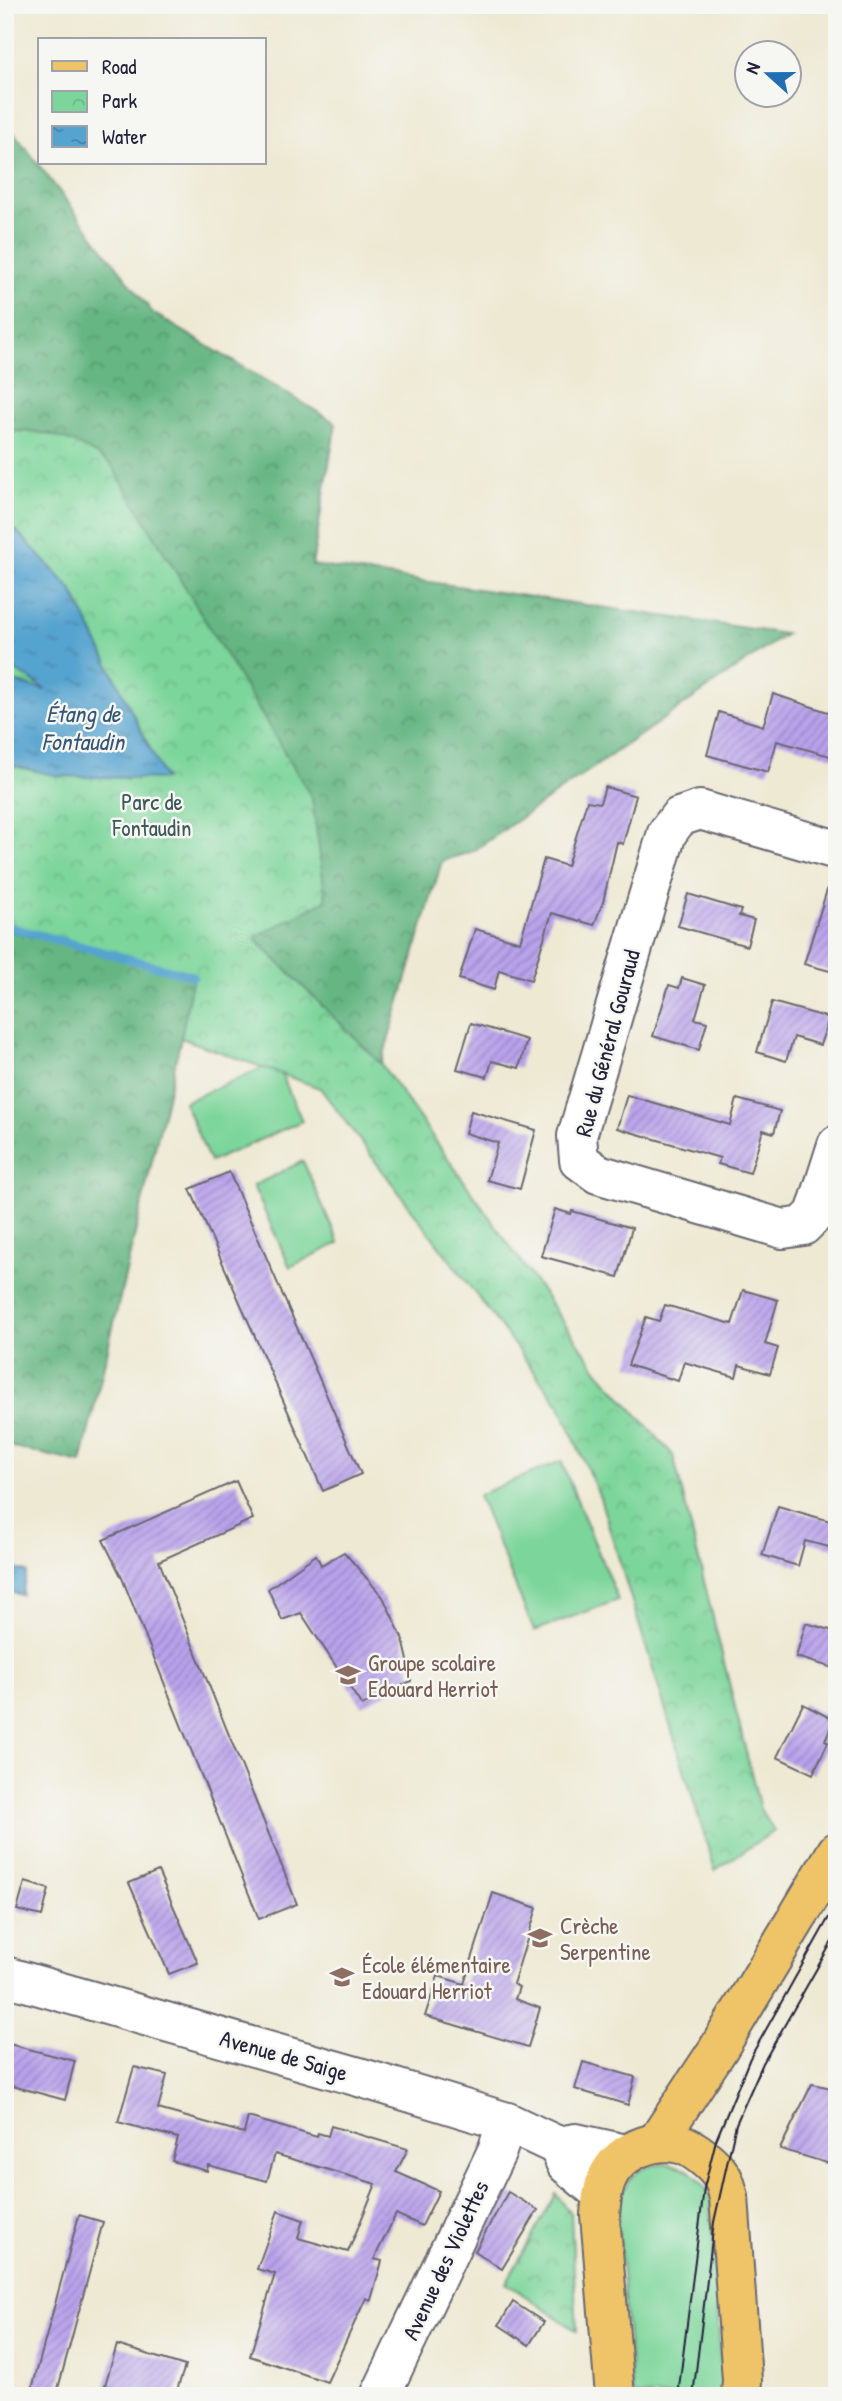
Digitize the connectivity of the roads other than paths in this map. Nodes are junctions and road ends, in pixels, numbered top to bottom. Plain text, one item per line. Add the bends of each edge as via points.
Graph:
1 (837, 850) edge
2 (837, 1145) edge
3 (837, 1851) edge
4 (5, 1976) edge
5 (717, 2051) junction
6 (507, 2122) junction
7 (558, 2146) junction
8 (641, 2148) junction
9 (703, 2157) junction
10 (602, 2194) junction
11 (380, 2396) edge
12 (615, 2396) edge
13 (741, 2396) edge

1 - 2 street, Rue du Général Gouraud via 700,810 679,817 667,833 577,1136 579,1160 598,1174 783,1229 803,1226 815,1214
3 - 5 main road
4 - 6 street, Avenue de Saige
5 - 8 main road
5 - 9 main road via 701,2116
6 - 7 street, Avenue de Saige
6 - 11 street, Avenue des Violettes
7 - 8 street, Avenue de Saige
7 - 10 street, Avenue de Saige via 566,2164
8 - 9 main road via 681,2144
8 - 10 main road via 608,2175
9 - 13 main road via 723,2178 729,2197
10 - 12 main road

